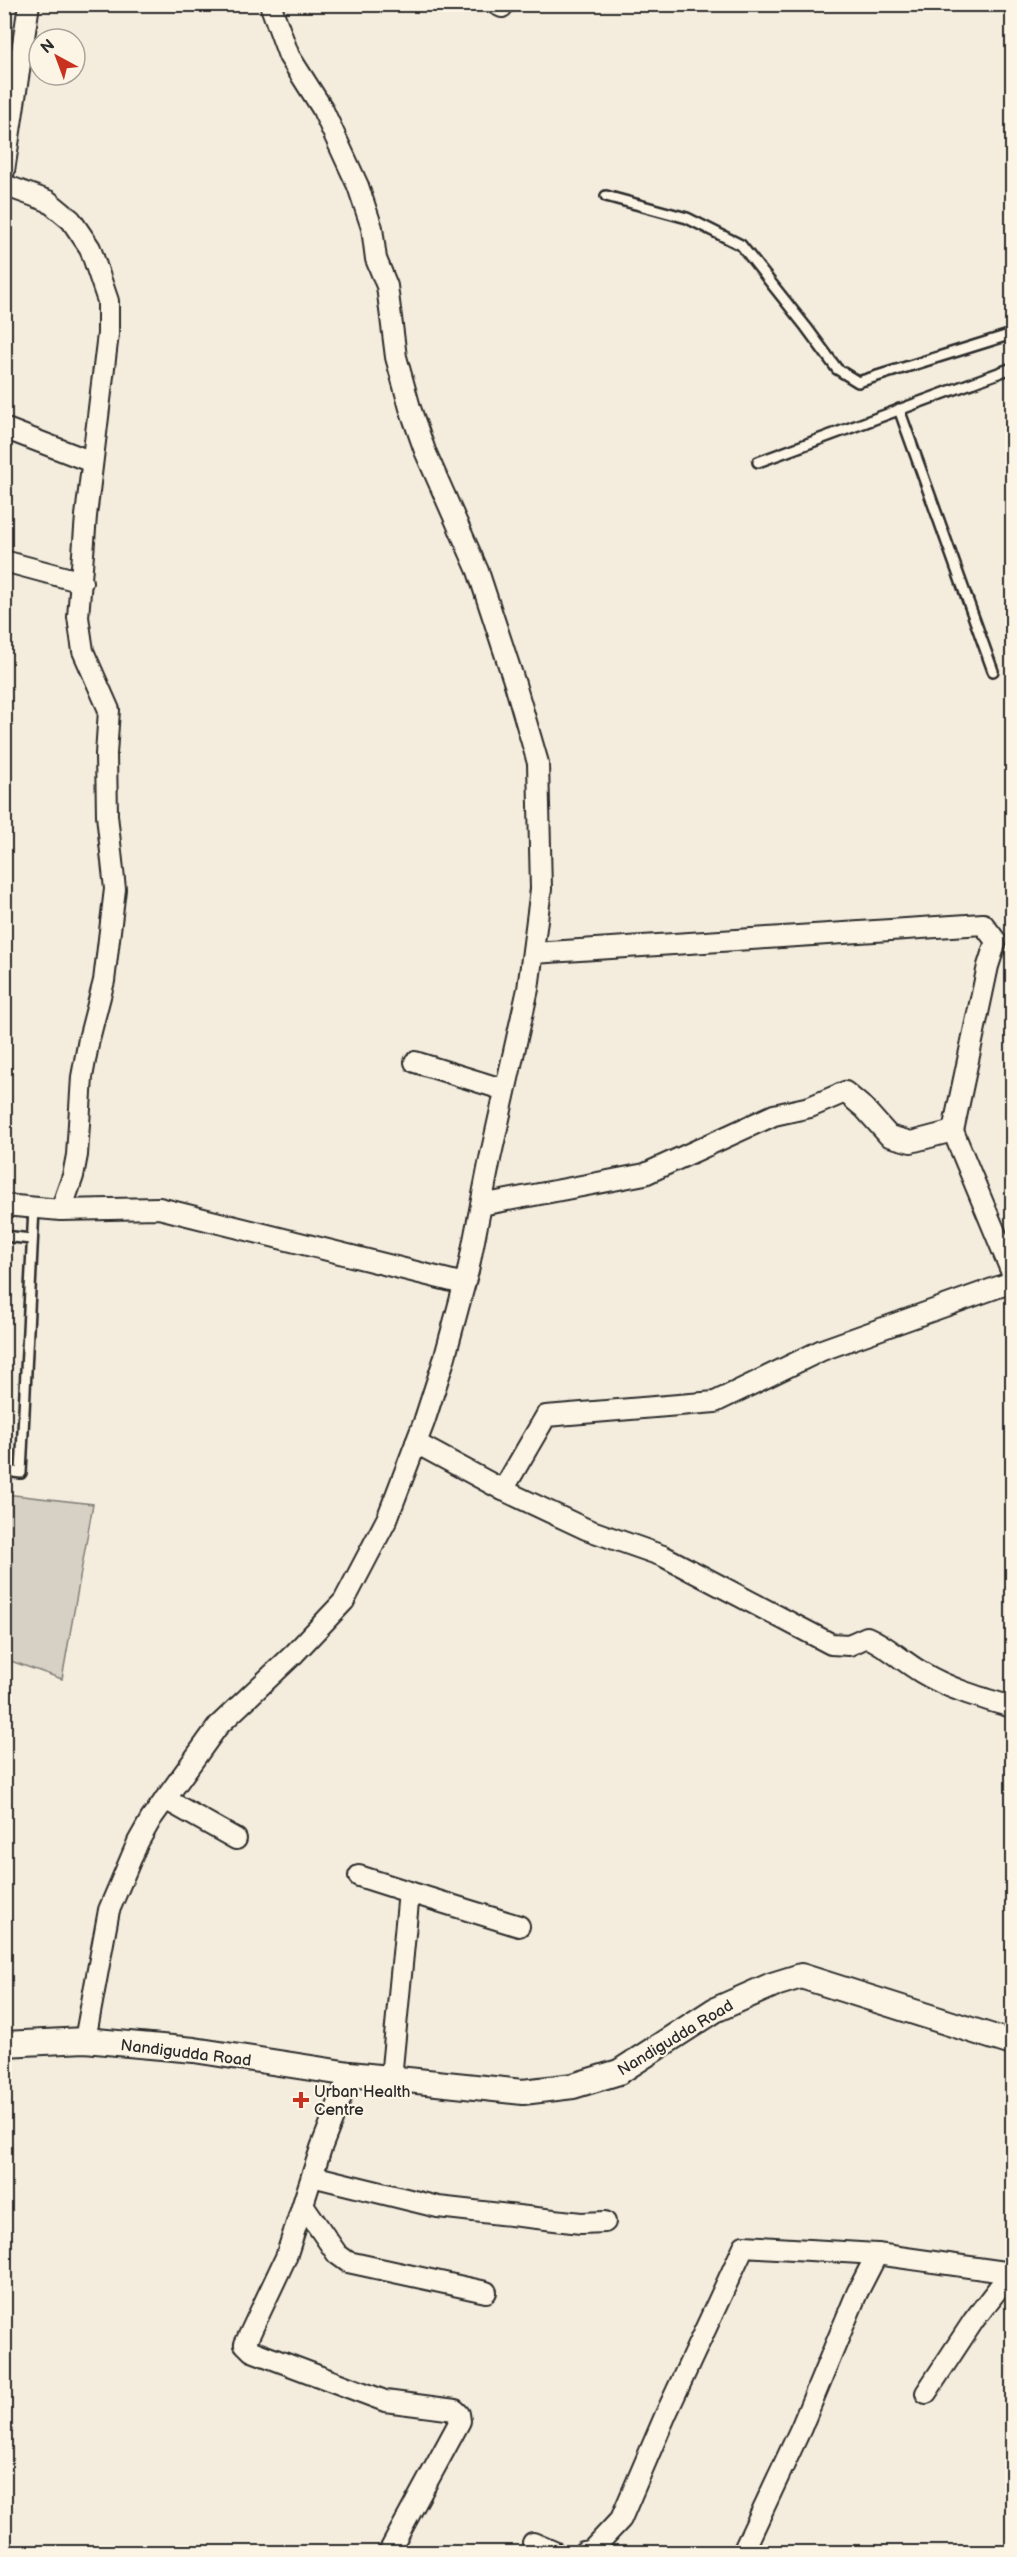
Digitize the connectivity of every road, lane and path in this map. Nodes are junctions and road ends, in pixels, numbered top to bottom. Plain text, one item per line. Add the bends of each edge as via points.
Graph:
1 (29, 4) edge
2 (270, 4) edge
3 (4, 171) edge
4 (4, 185) edge
5 (606, 196) dead end
6 (1012, 334) edge
7 (1012, 368) edge
8 (899, 409) junction
9 (4, 428) edge
10 (92, 462) junction
11 (758, 462) dead end
12 (4, 561) edge
13 (82, 582) junction
14 (993, 671) dead end
15 (533, 953) junction
16 (415, 1062) dead end
17 (505, 1090) junction
18 (953, 1131) junction
19 (4, 1205) edge
20 (481, 1205) junction
21 (34, 1208) junction
22 (61, 1210) junction
23 (4, 1236) edge
24 (31, 1239) junction
25 (1012, 1273) edge
26 (1012, 1282) edge
27 (464, 1284) junction
28 (416, 1443) junction
29 (4, 1471) edge
30 (503, 1490) junction
31 (1012, 1707) edge
32 (165, 1798) junction
33 (236, 1839) dead end
34 (359, 1876) dead end
35 (409, 1892) junction
36 (519, 1926) dead end
37 (85, 2040) junction
38 (1012, 2043) edge
39 (4, 2044) edge
40 (350, 2074) junction
41 (391, 2079) junction
42 (312, 2176) junction
43 (304, 2206) junction
44 (605, 2222) dead end
45 (877, 2254) junction
46 (1012, 2273) edge
47 (486, 2292) dead end
48 (926, 2392) dead end
49 (533, 2543) dead end
50 (389, 2553) edge
51 (554, 2553) edge
52 (584, 2553) edge
53 (743, 2553) edge

1 - 3 street
2 - 15 street via 289,56 322,108 358,186 372,228 376,259 387,286 396,357 410,408 478,571 536,754 542,878
4 - 10 street via 48,201 71,220 90,248 103,283 108,301 108,334
5 - 6 lane via 687,218 741,245 837,369 858,382
7 - 8 lane
8 - 11 lane
8 - 14 lane
9 - 10 street
10 - 13 street
12 - 13 street
13 - 22 street via 78,617 83,651 109,710 107,815 115,889 104,981 81,1086 77,1155
15 - 17 street
15 - 18 street via 983,924 996,941
16 - 17 street
17 - 20 street
18 - 20 street via 911,1142 889,1136 845,1092 810,1107 774,1115 645,1174
18 - 25 street
19 - 21 street
20 - 27 street
21 - 22 street
21 - 24 lane
22 - 27 street via 159,1208
23 - 24 lane
24 - 29 lane via 21,1473
26 - 30 street via 822,1350 715,1402 546,1416
27 - 28 street
28 - 30 street
28 - 32 street via 387,1520 344,1601 218,1726
30 - 31 street via 586,1529 663,1556 831,1644 849,1645 867,1637 884,1644 921,1672 965,1693
32 - 33 street
32 - 37 street via 138,1842 109,1910
34 - 35 street
35 - 36 street
35 - 41 street
37 - 39 street, Nandigudda Road
37 - 40 street, Nandigudda Road via 194,2050
38 - 41 street, Nandigudda Road via 801,1976 715,2010 619,2072 573,2086 523,2092
40 - 41 street, Nandigudda Road
40 - 42 street
42 - 43 street
42 - 44 street via 438,2207 581,2223
43 - 47 street via 337,2254 348,2262
43 - 50 street via 286,2257 245,2340 247,2348 385,2401 456,2410 459,2414 460,2421 451,2440
45 - 46 street
45 - 52 street via 744,2246 621,2519 591,2551
45 - 53 street
46 - 48 street via 974,2320
49 - 51 street

